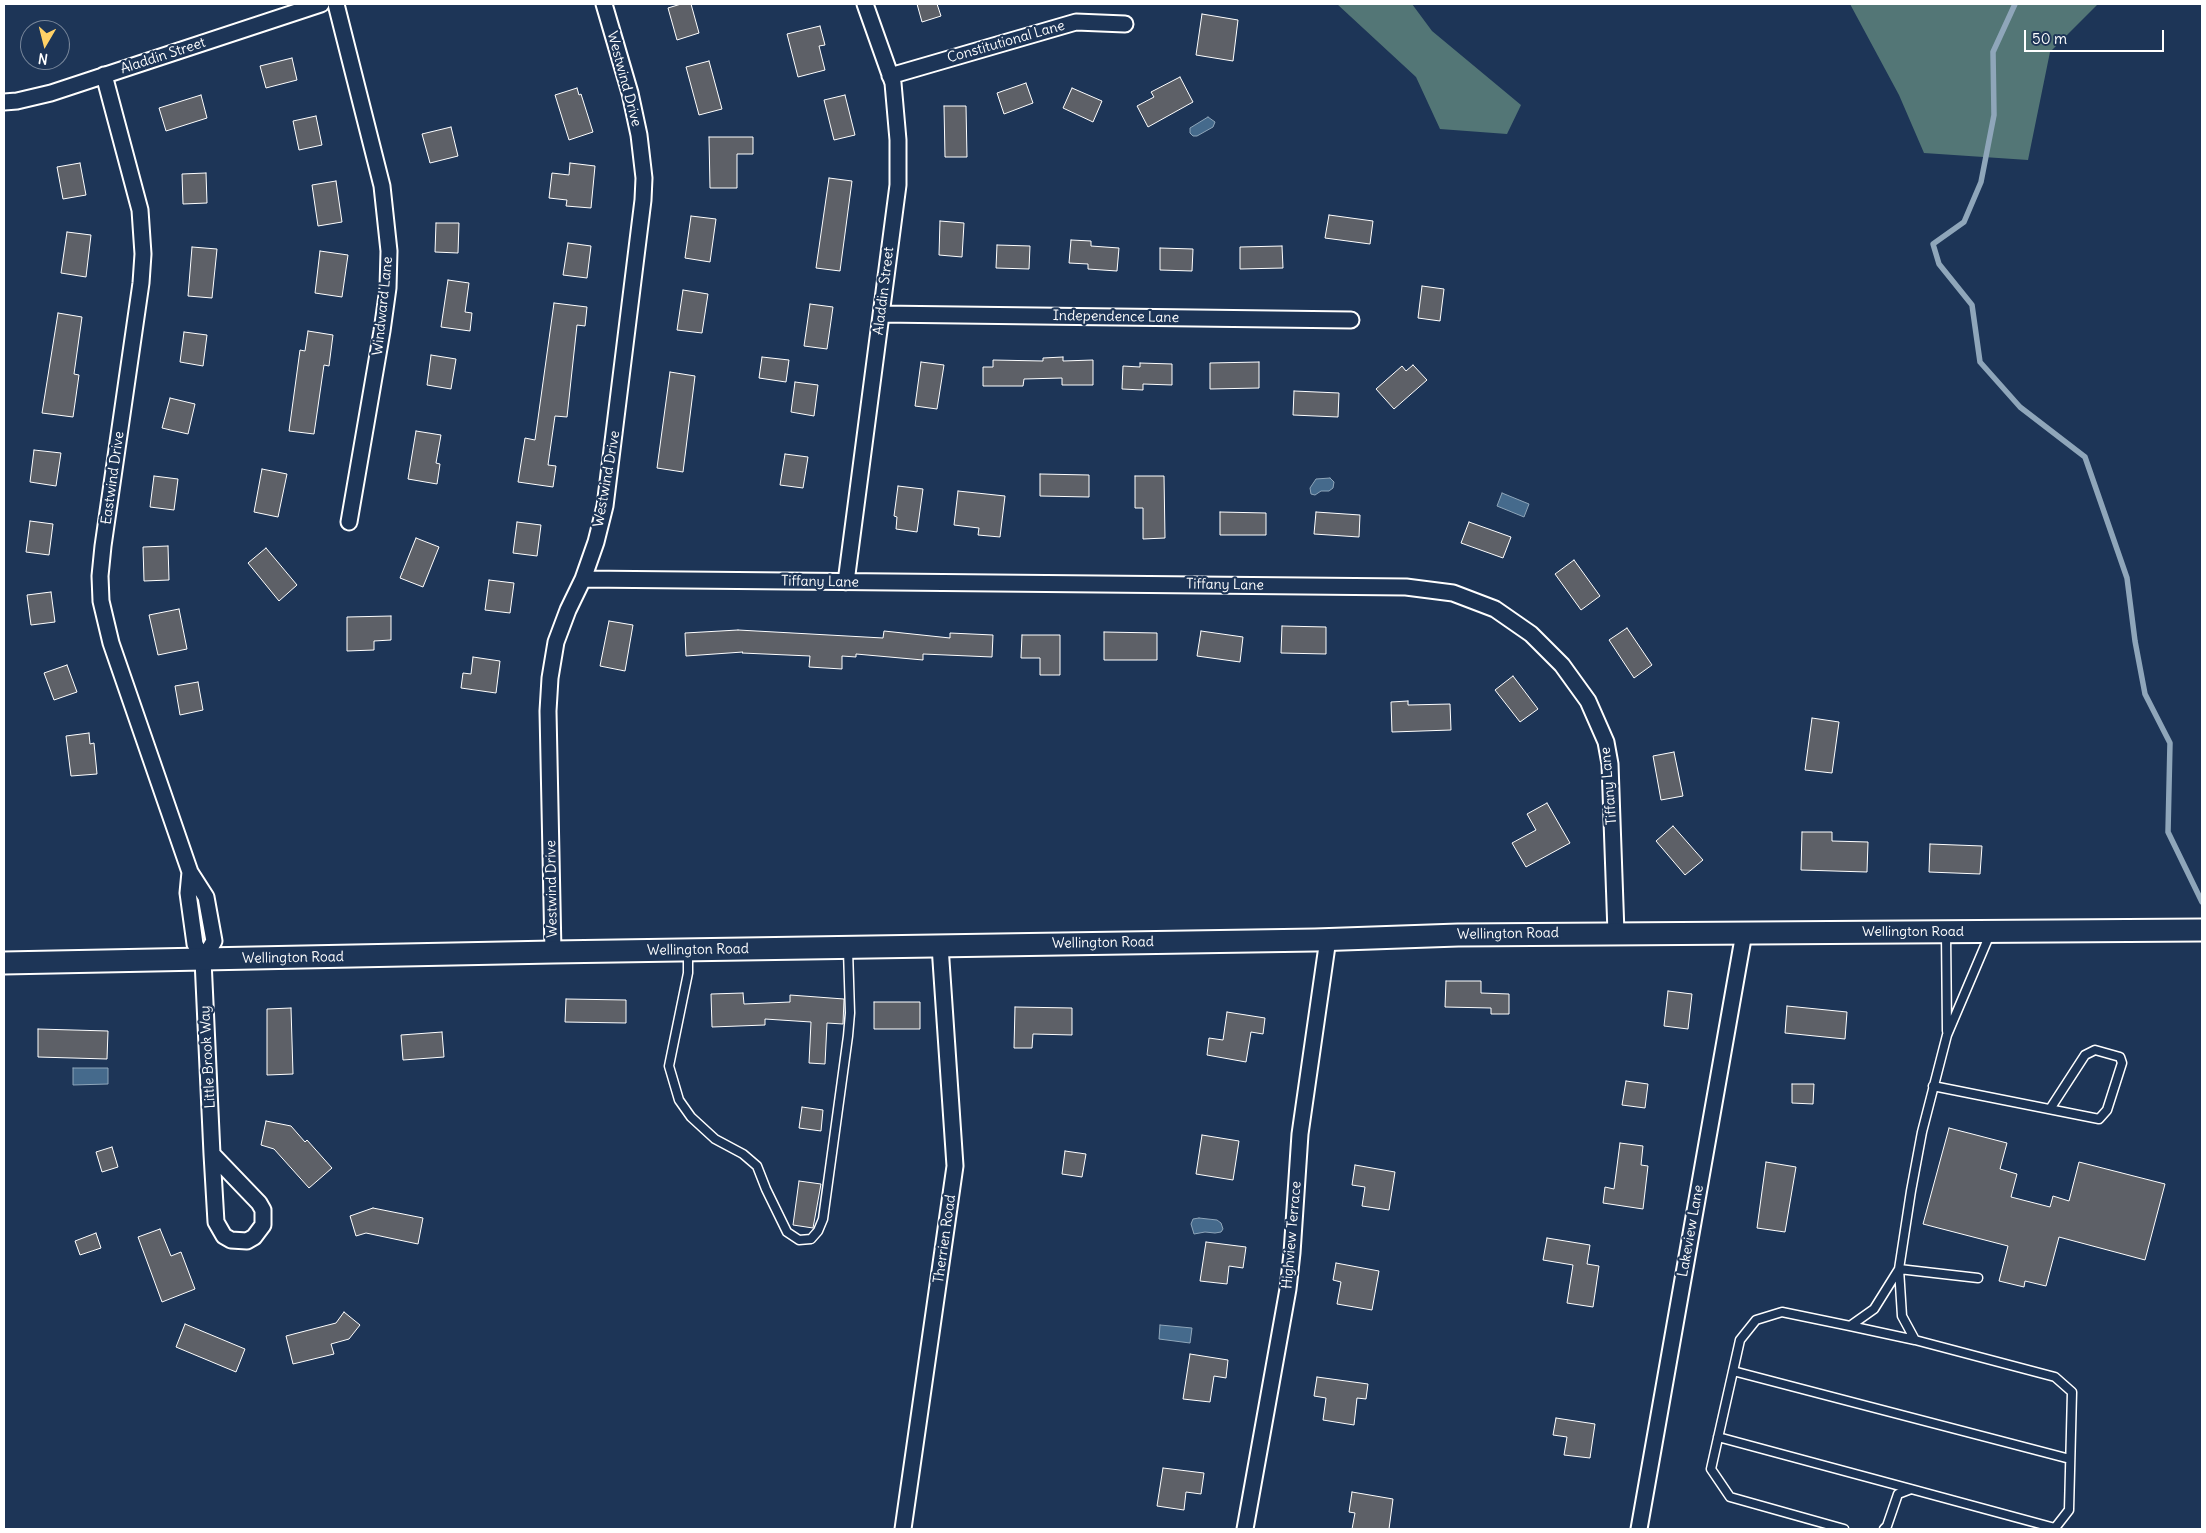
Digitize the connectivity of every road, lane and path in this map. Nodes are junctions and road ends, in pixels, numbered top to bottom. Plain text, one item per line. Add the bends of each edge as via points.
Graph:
1 (321, 4) edge
2 (336, 4) edge
3 (604, 4) edge
4 (865, 4) edge
5 (1125, 24) dead end
6 (104, 75) junction
7 (890, 76) junction
8 (4, 102) edge
9 (881, 314) junction
10 (1351, 320) dead end
11 (349, 522) dead end
12 (582, 579) junction
13 (846, 582) junction
14 (2202, 930) edge
15 (1946, 932) junction
16 (1991, 932) junction
17 (1616, 933) junction
18 (1744, 933) junction
19 (1328, 939) junction
20 (940, 946) junction
21 (848, 948) junction
22 (688, 950) junction
23 (553, 952) junction
24 (203, 960) junction
25 (4, 963) edge
26 (1948, 1035) junction
27 (1933, 1086) junction
28 (2050, 1109) junction
29 (212, 1154) junction
30 (1899, 1269) junction
31 (1978, 1278) dead end
32 (1850, 1326) junction
33 (1915, 1340) junction
34 (1733, 1370) junction
35 (1718, 1437) junction
36 (2070, 1458) junction
37 (1911, 1489) junction
38 (902, 1529) edge
39 (1245, 1529) edge
40 (1639, 1529) edge
41 (1844, 1529) edge
42 (1884, 1529) edge

1 - 6 street, Aladdin Street
2 - 11 street, Windward Lane via 382,186 389,251 382,331
3 - 12 street, Westwind Drive via 630,93 644,178 606,506
4 - 7 street, Aladdin Street
5 - 7 street, Constitutional Lane via 1076,22
6 - 8 street, Aladdin Street via 51,93
6 - 24 street, Eastwind Drive via 140,210 143,254 103,546 101,601 111,643 190,872 188,893 195,944
7 - 9 street, Aladdin Street via 898,140 898,185
9 - 10 street, Independence Lane
9 - 13 street, Aladdin Street
12 - 13 street, Tiffany Lane
12 - 23 street, Westwind Drive via 556,642 550,678
13 - 17 street, Tiffany Lane via 1406,587 1453,593 1495,609 1531,634 1562,665 1588,701 1606,742 1612,791
14 - 16 main road, Wellington Road
15 - 16 main road, Wellington Road
15 - 18 main road, Wellington Road
15 - 26 lane
16 - 26 lane
17 - 18 main road, Wellington Road
17 - 19 main road, Wellington Road
18 - 40 street, Lakeview Lane
19 - 20 main road, Wellington Road
19 - 39 street, Highview Terrace via 1300,1134 1288,1289
20 - 21 main road, Wellington Road
20 - 38 street, Therrien Road via 955,1166
21 - 22 main road, Wellington Road
21 - 22 lane via 848,1036 824,1219 811,1239 799,1240 787,1232 757,1166 716,1139 691,1117 679,1100 669,1066 688,973
22 - 23 main road, Wellington Road
23 - 24 main road, Wellington Road
24 - 25 main road, Wellington Road
24 - 29 street, Little Brook Way
26 - 27 lane
27 - 28 lane
27 - 30 lane via 1910,1191
28 - 28 lane via 2099,1119 2107,1110 2122,1063 2120,1056 2095,1050 2085,1055
29 - 29 street, Little Brook Way via 219,1230 232,1240 247,1241 263,1225 263,1210
30 - 31 lane
30 - 32 lane via 1874,1309
30 - 33 lane via 1902,1316
32 - 33 lane
32 - 34 lane via 1782,1312 1756,1320 1740,1340
33 - 36 lane via 2056,1377 2072,1392
34 - 35 lane
34 - 36 lane
35 - 37 lane
35 - 41 lane via 1711,1469 1730,1497
36 - 37 lane via 2069,1510 2054,1528
37 - 42 lane via 1898,1494

